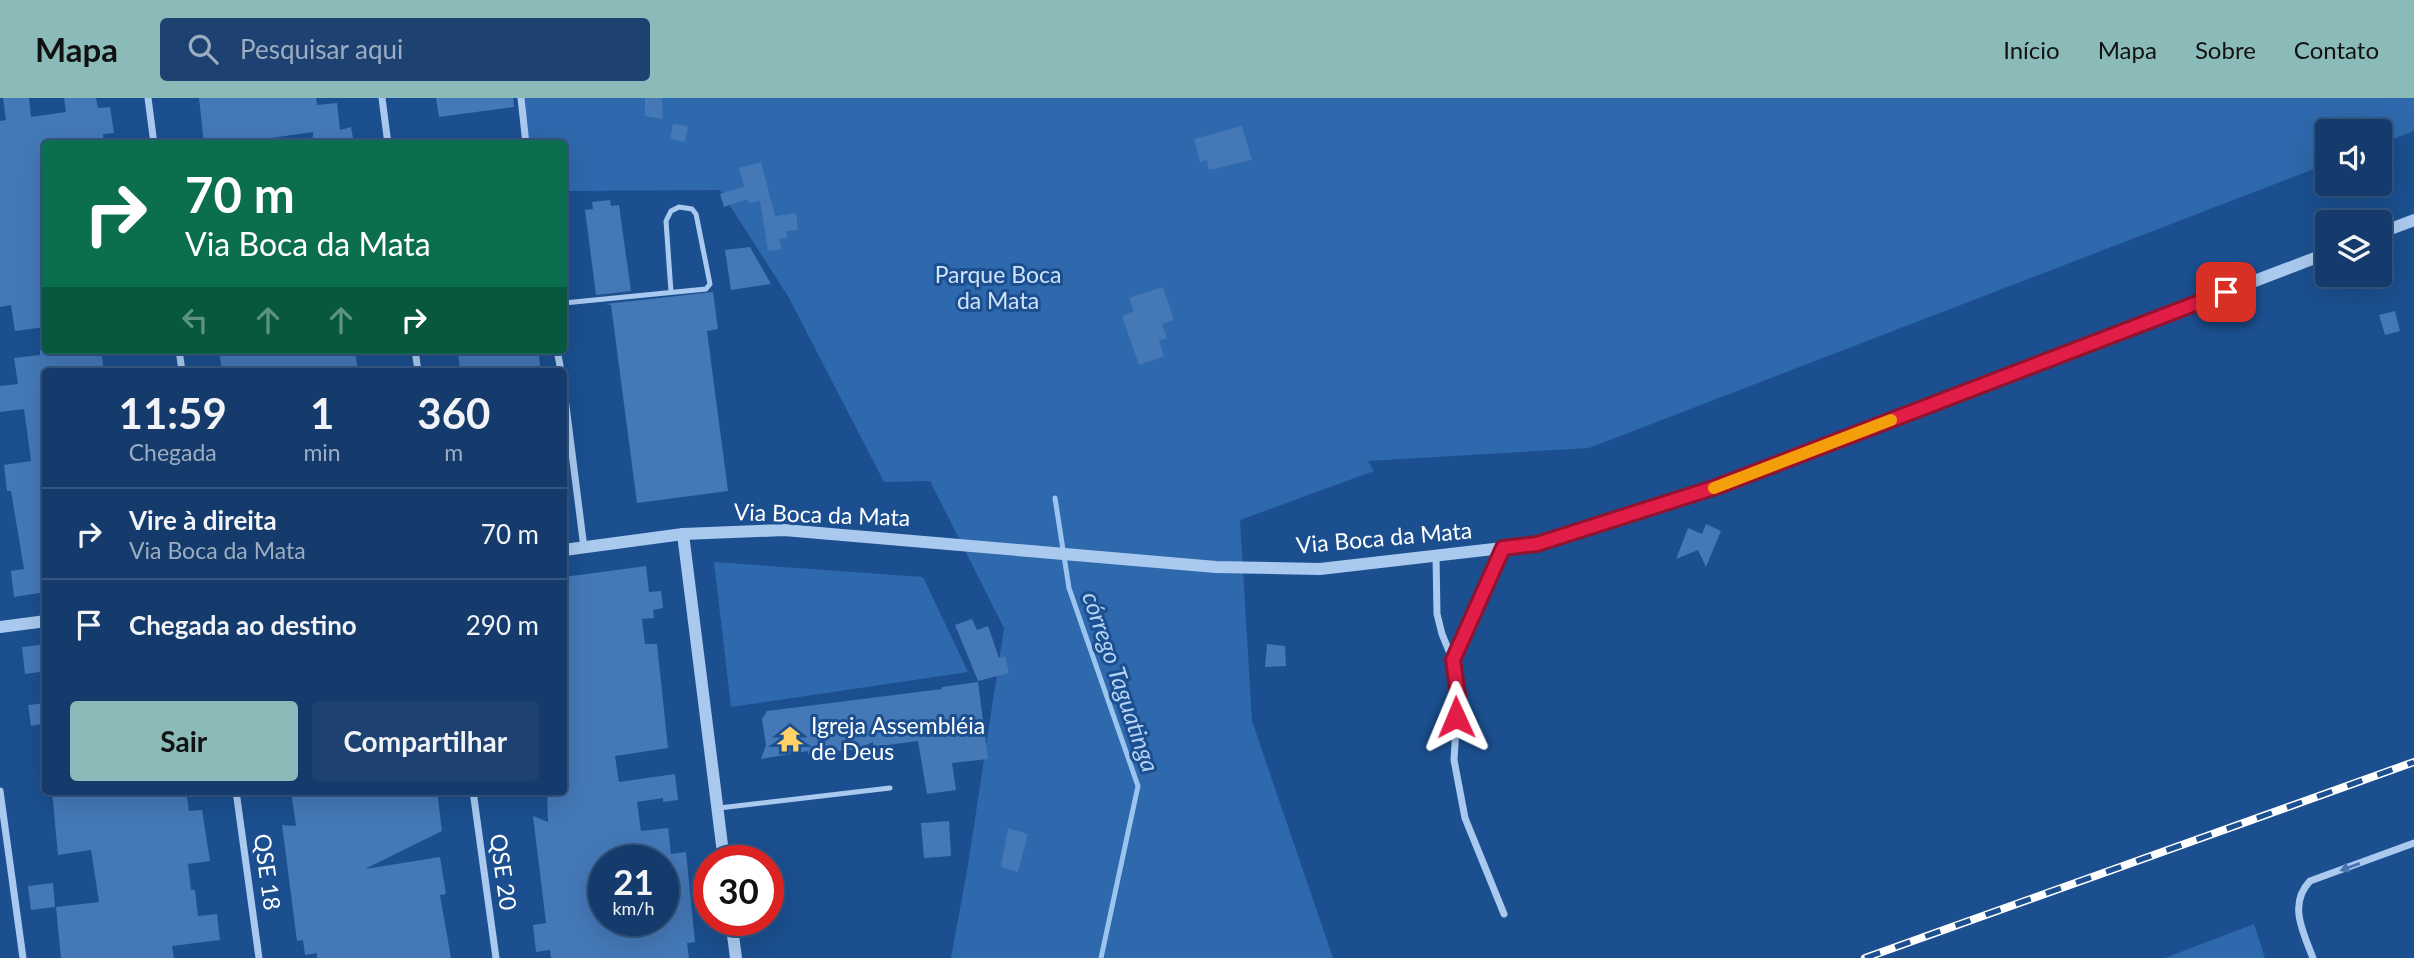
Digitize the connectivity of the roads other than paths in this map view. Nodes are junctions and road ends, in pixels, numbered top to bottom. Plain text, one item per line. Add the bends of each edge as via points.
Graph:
1 (148, 98) edge
2 (382, 98) edge
3 (520, 98) edge
4 (153, 140) edge
5 (387, 140) edge
6 (525, 140) edge
7 (2414, 220) edge
8 (2392, 228) edge
9 (2315, 258) edge
10 (671, 292) junction
11 (567, 303) edge
12 (567, 414) edge
13 (683, 534) junction
14 (584, 548) junction
15 (1503, 548) junction
16 (567, 550) edge
17 (1436, 556) junction
18 (42, 622) edge
19 (0, 627) edge
20 (1453, 660) junction
21 (890, 788) dead end
22 (0, 791) edge
23 (237, 795) edge
24 (474, 795) edge
25 (717, 808) junction
26 (2414, 844) edge
27 (722, 845) edge
28 (1504, 915) dead end
29 (733, 936) edge
30 (23, 958) edge
31 (259, 958) edge
32 (496, 958) edge
33 (736, 958) edge
34 (2313, 958) edge

1 - 4 street
2 - 5 street
3 - 6 street
7 - 8 street
9 - 15 street, Via Boca da Mata via 1716,487 1537,544
10 - 10 lane via 666,221 679,206 696,214 710,284 706,289
10 - 11 lane
12 - 14 street
13 - 14 street, Via Boca da Mata
13 - 17 street, Via Boca da Mata via 784,530 1216,567 1320,569
13 - 25 street
14 - 16 street, Via Boca da Mata
15 - 17 street, Via Boca da Mata
15 - 20 street
17 - 20 street via 1437,614
18 - 19 street
20 - 28 street via 1458,695 1454,760 1465,818
21 - 25 lane
22 - 30 street
23 - 31 street, QSE 18
24 - 32 street, QSE 20
25 - 27 street
26 -> 34 street via 2310,881 2303,888 2298,898 2299,921
29 - 33 street

